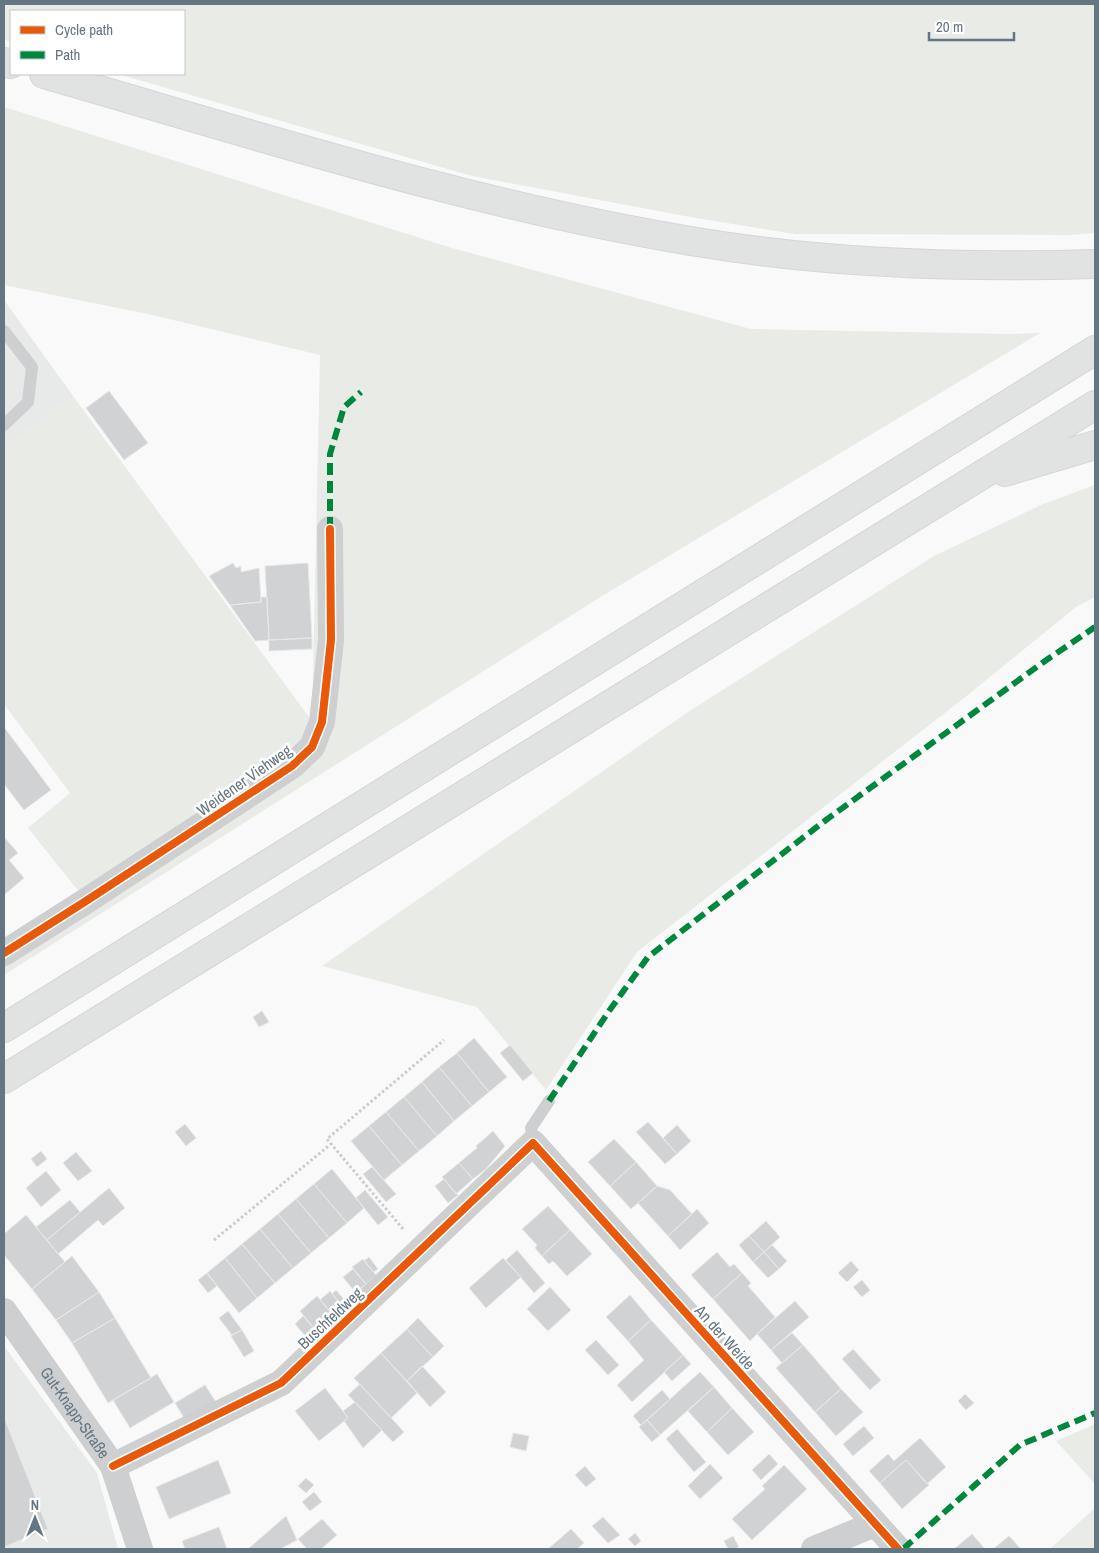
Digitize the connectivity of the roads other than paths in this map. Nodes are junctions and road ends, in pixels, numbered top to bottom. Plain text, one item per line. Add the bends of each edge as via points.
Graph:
1 (47, 75) edge
2 (1095, 264) edge
3 (4, 330) edge
4 (1095, 350) edge
5 (1095, 405) edge
6 (4, 425) edge
7 (1095, 445) edge
8 (968, 483) junction
9 (330, 529) dead end
10 (4, 953) edge
11 (4, 1028) edge
12 (4, 1079) edge
13 (549, 1101) dead end
14 (533, 1143) junction
15 (4, 1312) edge
16 (113, 1466) junction
17 (875, 1524) junction
18 (140, 1549) edge
19 (814, 1549) edge
20 (898, 1549) edge

1 - 2 highway via 353,164 509,205 698,243 809,257 913,264
3 - 6 lane via 32,367 28,402
4 - 11 highway
5 - 8 highway
7 - 8 highway
8 - 12 highway
9 - 10 street, Weidener Viehweg via 331,640 322,722 312,747 292,766
13 - 14 lane via 531,1128
14 - 16 street, Buschfeldweg via 281,1383
14 - 17 street, An der Weide
15 - 16 street, Gut-Knapp-Straße
16 - 18 street, Gut-Knapp-Straße
17 - 19 street
17 - 20 street, An der Weide

